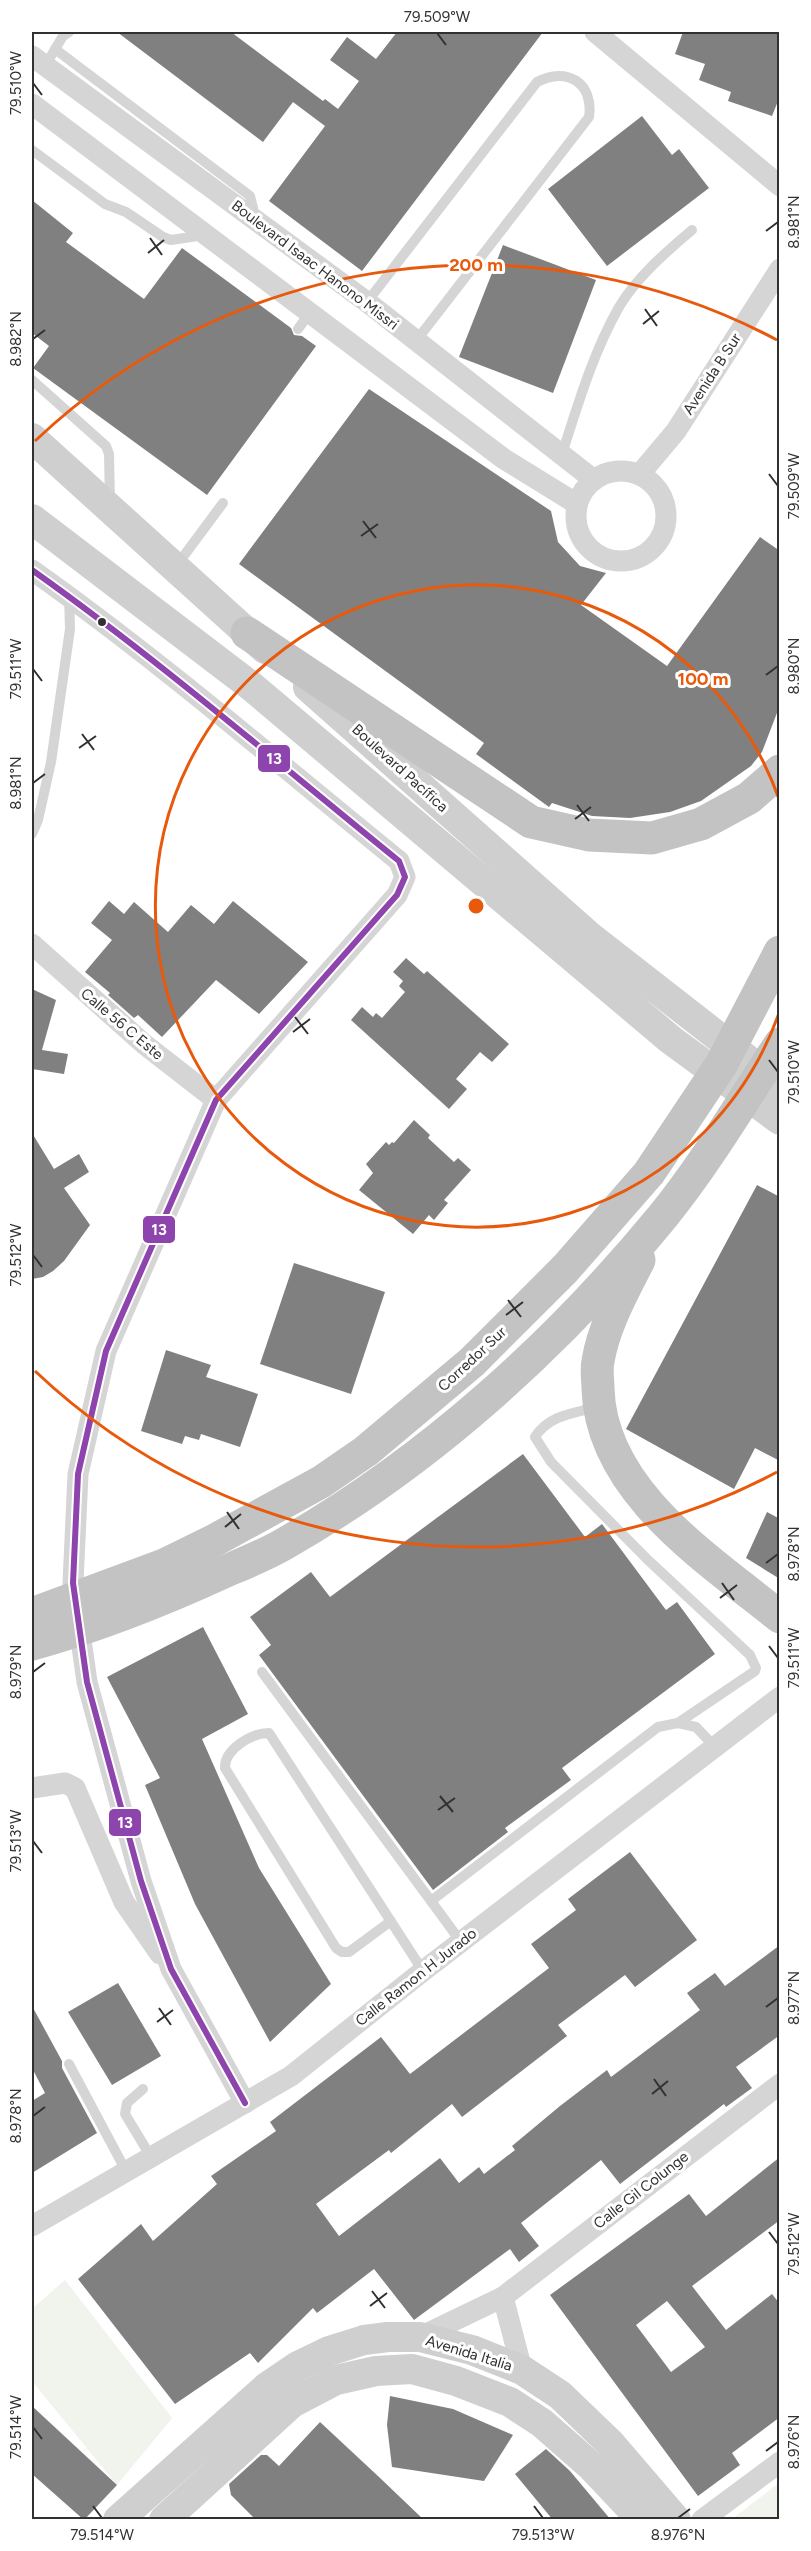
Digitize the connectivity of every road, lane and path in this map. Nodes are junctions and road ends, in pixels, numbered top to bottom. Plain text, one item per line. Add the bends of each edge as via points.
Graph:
1 (595, 32) edge
2 (64, 33) edge
3 (44, 57) edge
4 (32, 105) edge
5 (32, 150) edge
6 (780, 186) edge
7 (692, 230) dead end
8 (204, 235) junction
9 (780, 269) edge
10 (367, 302) junction
11 (416, 341) junction
12 (32, 380) edge
13 (32, 438) edge
14 (562, 454) junction
15 (639, 475) junction
16 (594, 480) junction
17 (223, 502) dead end
18 (577, 504) junction
19 (110, 509) junction
20 (37, 523) edge
21 (175, 568) junction
22 (32, 570) edge
23 (69, 596) junction
24 (247, 633) junction
25 (780, 771) edge
26 (32, 834) edge
27 (32, 944) edge
28 (579, 945) junction
29 (780, 952) edge
30 (780, 1044) edge
31 (780, 1085) edge
32 (216, 1100) junction
33 (780, 1120) edge
34 (663, 1215) junction
35 (599, 1406) junction
36 (772, 1606) edge
37 (32, 1614) edge
38 (32, 1644) edge
39 (262, 1672) dead end
40 (780, 1697) edge
41 (678, 1723) junction
42 (715, 1747) junction
43 (32, 1788) edge
44 (432, 1901) junction
45 (391, 1921) junction
46 (461, 1942) junction
47 (171, 1969) junction
48 (423, 1971) junction
49 (69, 2064) dead end
50 (780, 2084) edge
51 (143, 2089) dead end
52 (245, 2103) junction
53 (151, 2157) junction
54 (126, 2171) junction
55 (32, 2226) edge
56 (503, 2297) junction
57 (420, 2337) junction
58 (522, 2370) junction
59 (780, 2462) edge
60 (122, 2518) edge
61 (164, 2520) edge
62 (642, 2520) edge
63 (676, 2520) edge
64 (702, 2520) edge

1 - 6 street
2 - 3 lane
3 - 10 street, Boulevard Isaac Hanono Missri
4 - 8 street
5 - 8 lane via 105,204 126,212 163,237 171,240
7 - 14 lane via 659,258 620,306 589,370
8 - 18 street via 303,321 504,459
9 - 15 street, Avenida B Sur via 676,431
10 - 11 street, Boulevard Isaac Hanono Missri
10 - 11 lane via 537,82 562,75 576,80 588,95 589,117
11 - 14 street, Boulevard Isaac Hanono Missri
12 - 19 lane via 106,446
13 - 19 street, Boulevard Pacífica
14 - 16 street, Boulevard Isaac Hanono Missri
15 - 16 street via 608,472
15 - 18 street via 652,482 666,508 661,537 640,558 611,561 591,551 578,533
16 - 18 street via 583,490
17 - 21 lane
19 - 21 street, Boulevard Pacífica
20 - 21 street via 70,527 134,579 154,587 164,582
20 - 28 street, Boulevard Pacífica
21 - 24 street, Boulevard Pacífica
22 - 23 street
23 - 26 lane via 70,629 51,762
23 - 32 street via 399,861 405,877 397,895
24 - 25 highway via 531,822 589,835 652,838 720,814 749,798
24 - 28 street, Boulevard Pacífica
27 - 32 street, Calle 56 C Este via 144,1044
28 - 31 street, Boulevard Pacífica
28 - 33 street, Boulevard Pacífica via 671,1040
29 - 37 highway, Corredor Sur via 721,1065 649,1173 565,1269 472,1362 366,1451 301,1493 164,1565
30 - 34 highway
32 - 47 street via 106,1351 78,1474 73,1583 87,1682 141,1881
34 - 35 highway via 615,1307 597,1363
34 - 38 highway via 573,1317 498,1389 390,1476 272,1550 178,1594
35 - 36 highway via 611,1448 639,1492 709,1562
35 - 41 lane via 557,1417 536,1437 551,1462 756,1665 755,1671
39 - 44 lane
40 - 42 street, Calle Ramon H Jurado
41 - 42 lane via 696,1727
41 - 44 lane via 658,1727
42 - 46 street, Calle Ramon H Jurado
43 - 47 street via 65,1783 75,1788 124,1902
44 - 46 lane
45 - 45 lane via 269,1733 254,1736 228,1754 225,1768 336,1948 348,1952
45 - 48 lane
46 - 48 street, Calle Ramon H Jurado
47 - 52 street
48 - 52 street, Calle Ramon H Jurado via 291,2076
49 - 54 lane
50 - 56 street, Calle Gil Colunge
51 - 53 lane via 126,2103 125,2114
52 - 53 street, Calle Ramon H Jurado
53 - 54 street, Calle Ramon H Jurado
54 - 55 street, Calle Ramon H Jurado
56 - 57 street, Calle Gil Colunge
56 - 58 street
57 - 58 street, Avenida Italia via 472,2350
57 - 60 street, Avenida Italia via 364,2340 298,2366 267,2386
58 - 63 street, Avenida Italia via 560,2394 610,2443
59 - 64 street
61 - 62 street, Avenida Italia via 292,2403 336,2380 376,2371 412,2369 510,2402 542,2423 591,2466

